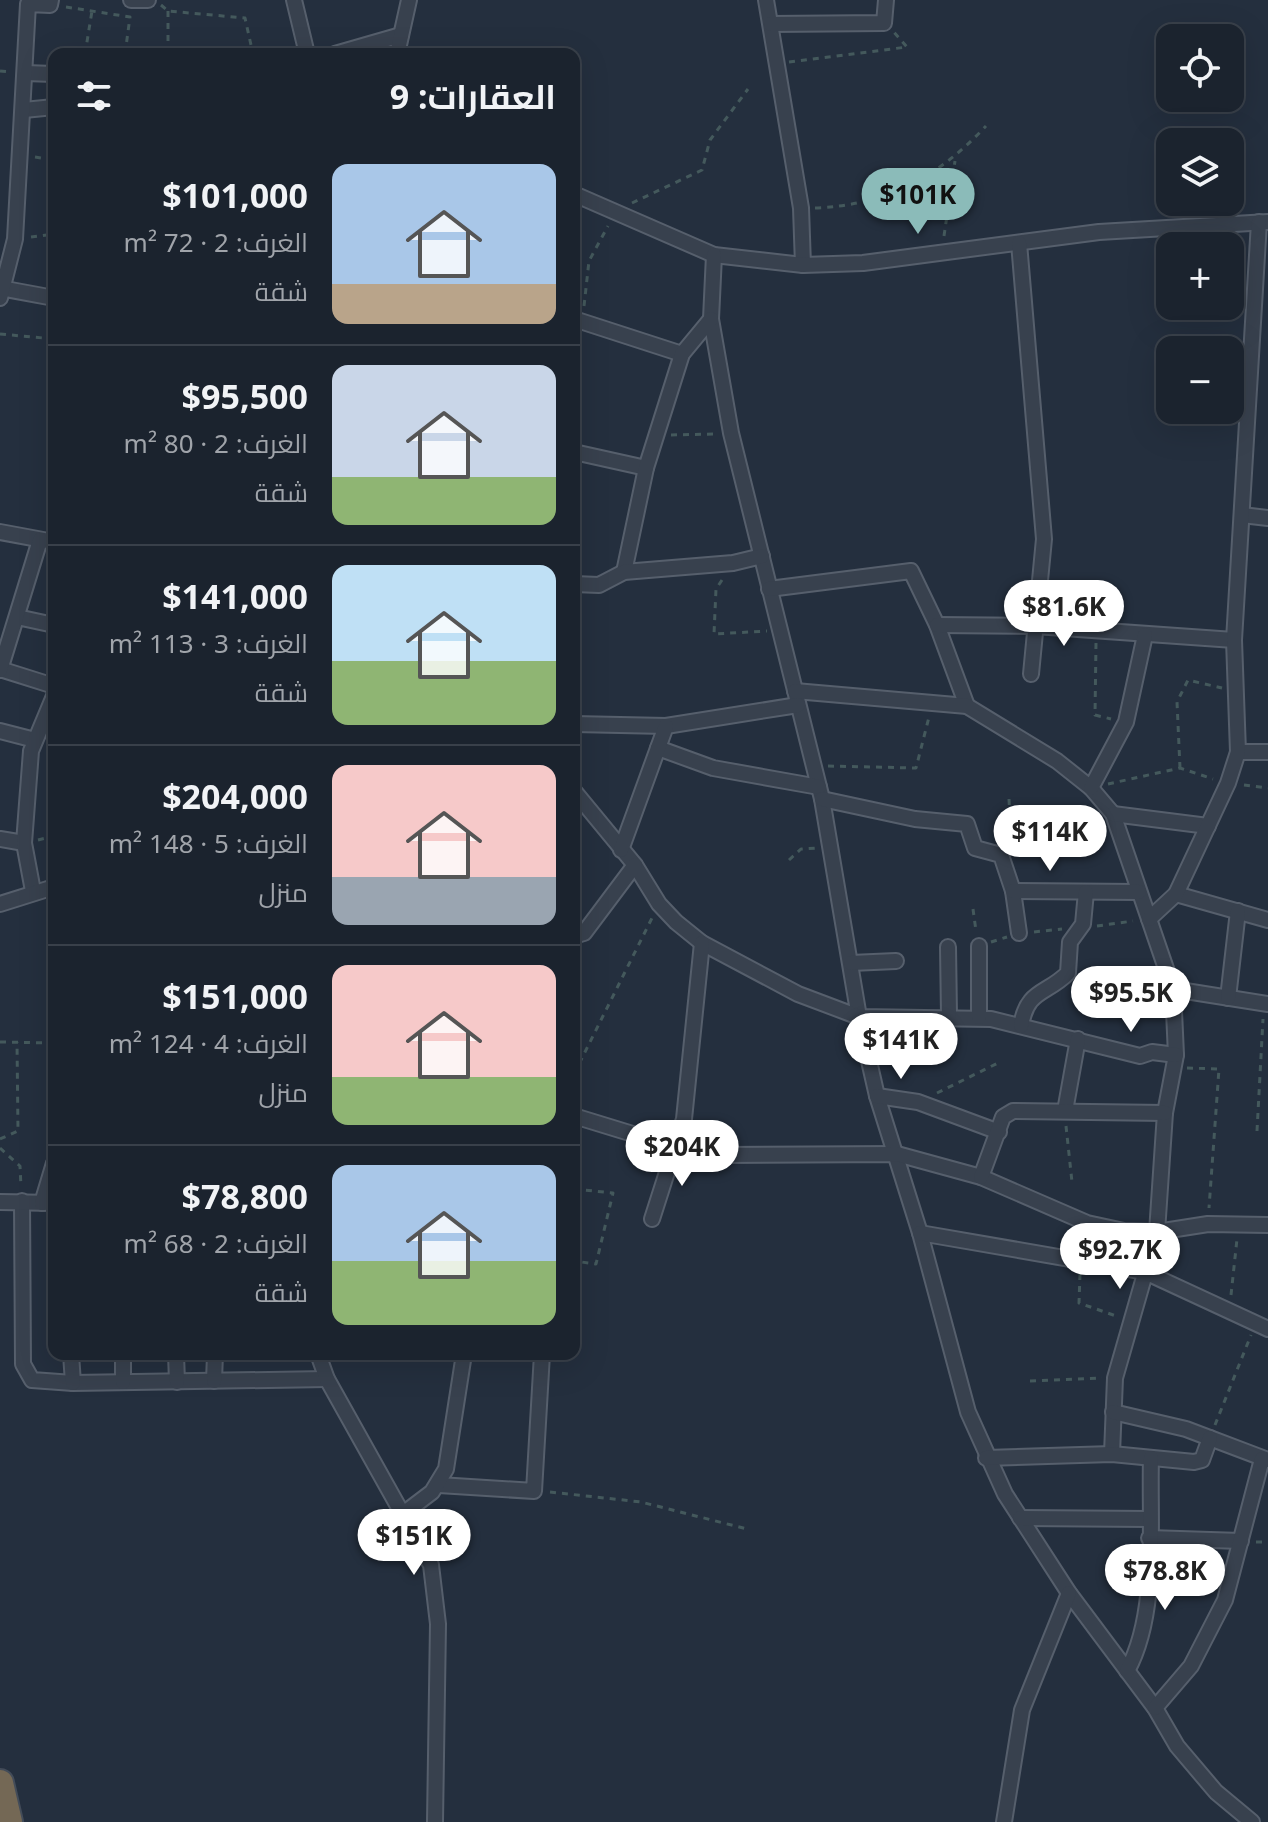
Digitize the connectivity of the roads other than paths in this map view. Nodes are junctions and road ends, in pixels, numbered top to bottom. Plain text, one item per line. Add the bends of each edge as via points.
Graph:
1 (131, 0) edge
2 (148, 0) edge
3 (294, 0) edge
4 (409, 0) edge
5 (766, 0) edge
6 (886, 0) edge
7 (51, 2) edge
8 (771, 24) junction
9 (401, 35) junction
10 (306, 48) edge
11 (356, 48) edge
12 (398, 48) edge
13 (25, 73) junction
14 (48, 74) edge
15 (48, 108) edge
16 (24, 110) junction
17 (580, 196) edge
18 (1264, 222) edge
19 (1019, 243) junction
20 (714, 255) junction
21 (803, 265) junction
22 (1, 292) edge
23 (48, 297) edge
24 (711, 319) junction
25 (580, 321) edge
26 (682, 354) junction
27 (580, 453) edge
28 (646, 468) junction
29 (1242, 515) junction
30 (1268, 518) edge
31 (0, 532) edge
32 (47, 541) edge
33 (762, 556) junction
34 (624, 572) junction
35 (580, 584) edge
36 (769, 589) junction
37 (17, 617) junction
38 (48, 624) edge
39 (937, 625) junction
40 (1035, 626) junction
41 (1145, 635) junction
42 (1234, 640) junction
43 (0, 670) edge
44 (1031, 674) dead end
45 (48, 684) edge
46 (797, 698) junction
47 (967, 706) junction
48 (48, 710) edge
49 (580, 724) edge
50 (666, 726) junction
51 (0, 731) edge
52 (35, 740) junction
53 (658, 748) junction
54 (1238, 752) junction
55 (1268, 752) edge
56 (1091, 788) junction
57 (820, 793) junction
58 (580, 799) edge
59 (1113, 814) junction
60 (1208, 826) junction
61 (0, 839) edge
62 (24, 843) junction
63 (621, 850) junction
64 (635, 865) junction
65 (48, 888) edge
66 (33, 891) junction
67 (1013, 891) junction
68 (1086, 892) junction
69 (1139, 892) junction
70 (1176, 894) junction
71 (0, 904) edge
72 (1238, 911) junction
73 (1149, 919) junction
74 (1268, 920) edge
75 (1019, 933) road end
76 (580, 934) edge
77 (702, 943) junction
78 (979, 946) road end
79 (948, 947) dead end
80 (896, 961) dead end
81 (851, 963) junction
82 (1173, 989) junction
83 (1228, 998) junction
84 (1266, 1004) edge
85 (949, 1015) junction
86 (859, 1017) junction
87 (979, 1017) junction
88 (1021, 1026) junction
89 (1078, 1039) junction
90 (1176, 1061) junction
91 (877, 1096) junction
92 (1065, 1111) junction
93 (1165, 1113) junction
94 (580, 1118) edge
95 (999, 1132) junction
96 (675, 1146) junction
97 (897, 1154) junction
98 (981, 1177) junction
99 (22, 1201) junction
100 (0, 1202) edge
101 (48, 1203) edge
102 (652, 1219) dead end
103 (1268, 1225) edge
104 (1157, 1232) junction
105 (920, 1233) junction
106 (1145, 1272) junction
107 (1262, 1326) edge
108 (71, 1360) edge
109 (123, 1360) edge
110 (176, 1360) edge
111 (215, 1360) edge
112 (320, 1360) edge
113 (463, 1360) edge
114 (542, 1360) edge
115 (327, 1379) junction
116 (214, 1381) junction
117 (123, 1382) junction
118 (177, 1382) junction
119 (73, 1383) junction
120 (1113, 1412) junction
121 (1210, 1438) junction
122 (1112, 1454) junction
123 (986, 1458) junction
124 (1151, 1458) junction
125 (1265, 1460) edge
126 (439, 1485) junction
127 (403, 1514) junction
128 (1020, 1518) junction
129 (1149, 1519) junction
130 (1149, 1538) junction
131 (1241, 1541) junction
132 (1069, 1593) junction
133 (1127, 1671) junction
134 (1155, 1708) junction
135 (0, 1783) edge
136 (9, 1822) edge
137 (435, 1822) edge
138 (1004, 1822) edge
139 (1252, 1822) edge

1 - 2 street
3 - 10 street
4 - 9 street
5 - 8 street
6 - 8 street via 885,22
7 - 13 street via 29,3
8 - 21 street via 801,208
9 - 11 street
9 - 12 street
13 - 14 street
13 - 16 street
15 - 16 street
16 - 22 street via 15,239
17 - 20 street
18 - 19 street via 1099,232
18 - 29 street
19 - 21 street via 863,263
19 - 40 street via 1044,539
20 - 21 street
20 - 24 street
22 - 23 street
24 - 26 street
24 - 33 street via 731,433
25 - 26 street
26 - 28 street
27 - 28 street
28 - 34 street
29 - 30 street
29 - 42 street
31 - 32 street
32 - 37 street
33 - 34 street
33 - 36 street
34 - 35 street via 610,582
36 - 39 street via 911,571
36 - 46 street
37 - 38 street
37 - 43 street
39 - 40 street
39 - 47 street
40 - 41 street
40 - 44 street
41 - 42 street
41 - 56 street via 1126,722
42 - 54 street
43 - 45 street
46 - 47 street
46 - 50 street
46 - 57 street
47 - 56 street
48 - 52 street
49 - 50 street
50 - 53 street
51 - 52 street
52 - 62 street
53 - 57 street via 713,768
53 - 63 street
54 - 55 street
54 - 60 street
56 - 59 street
57 - 67 street via 915,819 964,823 975,848 1001,855
57 - 81 street
58 - 63 street
59 - 60 street
59 - 69 street
60 - 70 street
61 - 62 street
62 - 66 street
63 - 64 street
64 - 76 street
64 - 77 street via 659,904
65 - 66 street
66 - 71 street
67 - 68 street
67 - 75 street
68 - 69 street
68 - 88 street via 1082,928 1070,942 1068,973 1035,994
69 - 73 street
70 - 72 street
70 - 73 street
72 - 74 street
72 - 83 street
73 - 82 street
77 - 86 street via 798,994
77 - 96 street via 692,1061
78 - 87 street
79 - 85 street
80 - 81 street
81 - 86 street
82 - 83 street
82 - 90 street
83 - 84 street
85 - 86 street
85 - 87 street
86 - 91 street
87 - 88 street
88 - 89 street
89 - 90 street
89 - 92 street
90 - 93 street
91 - 95 street via 918,1102
91 - 97 street
92 - 93 street
92 - 95 street via 1013,1111 1003,1117
93 - 104 street
94 - 96 street
95 - 98 street
96 - 97 street via 721,1155
96 - 102 street
97 - 98 street
97 - 105 street
98 - 104 street via 1087,1223
99 - 100 street
99 - 101 street
99 - 119 street via 25,1373 32,1380
103 - 104 street via 1208,1224
104 - 106 street
105 - 106 street
105 - 123 street via 968,1412
106 - 107 street
106 - 120 street via 1115,1378
108 - 119 street
109 - 117 street
110 - 118 street
111 - 116 street
112 - 115 street
113 - 126 street
114 - 126 street via 534,1491
115 - 116 street
115 - 127 street
116 - 118 street
117 - 118 street
117 - 119 street
120 - 121 street
120 - 122 street
121 - 124 street via 1199,1461
121 - 125 street
122 - 123 street
122 - 124 street
123 - 128 street
124 - 129 street
125 - 131 street
126 - 127 street
127 - 137 street via 431,1565 437,1594
128 - 129 street
128 - 132 street
129 - 130 street
130 - 131 street
130 - 133 street via 1144,1634
131 - 134 street via 1211,1634
132 - 133 street
132 - 138 street via 1022,1710
133 - 134 street
134 - 139 street via 1177,1746 1216,1792
135 - 136 highway

